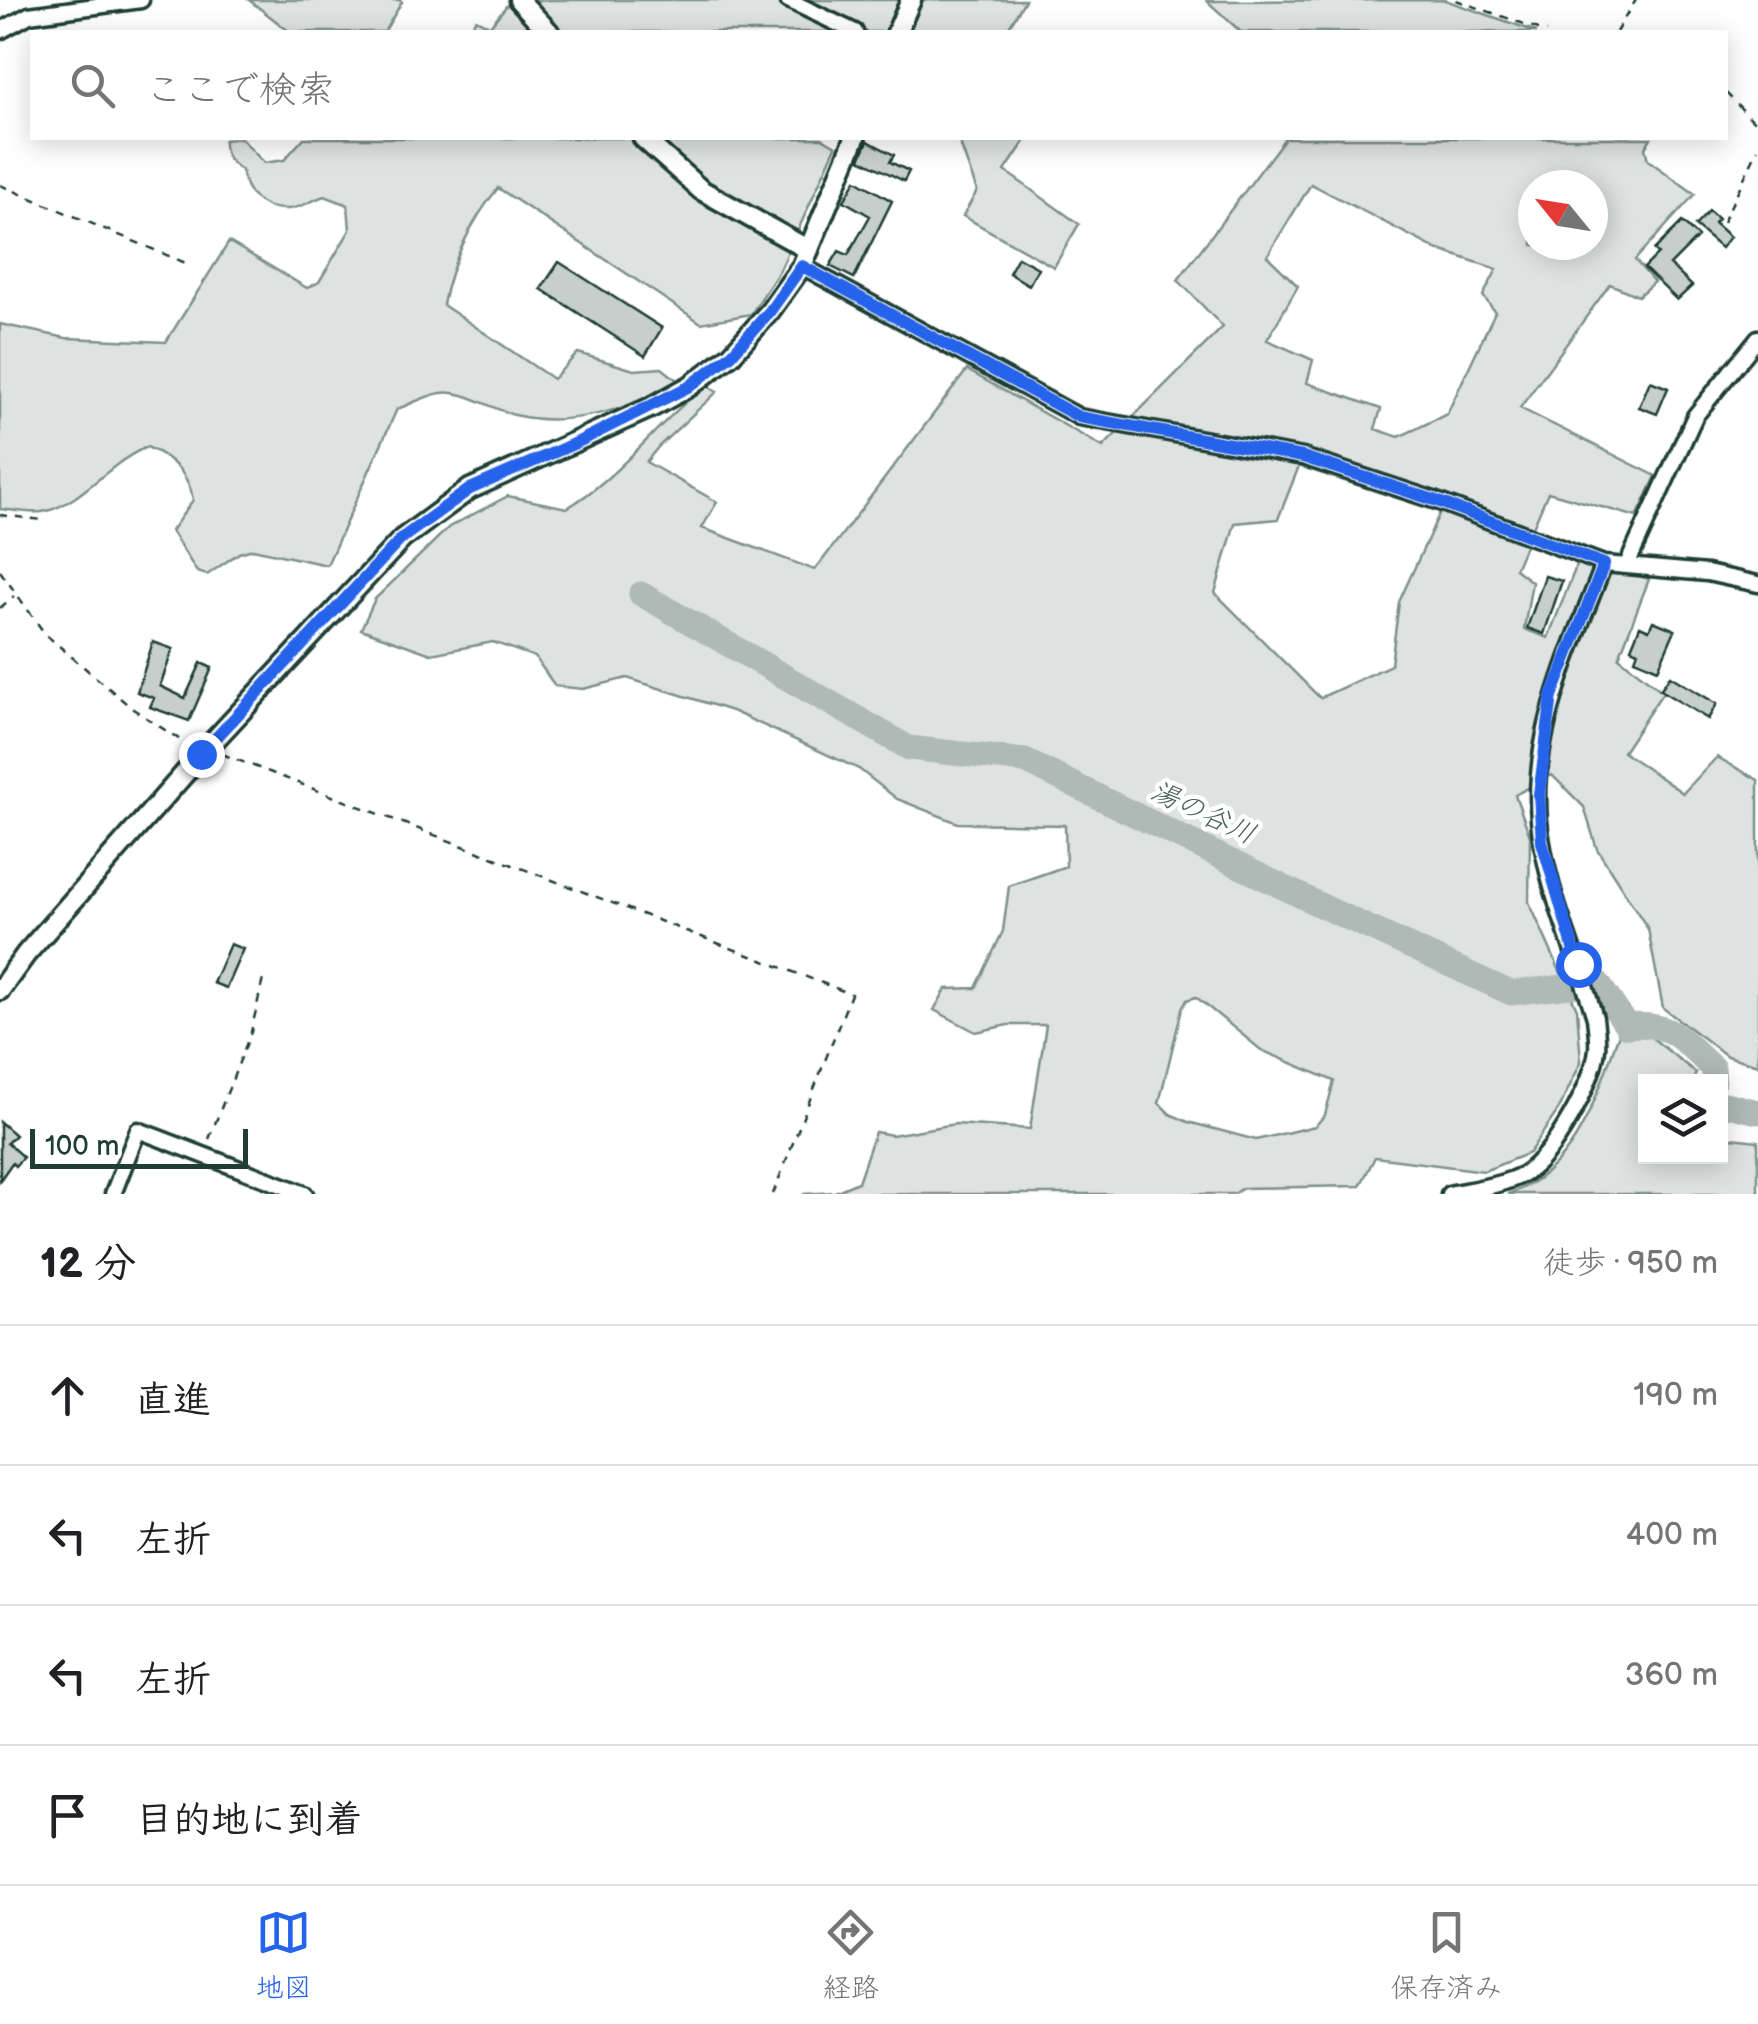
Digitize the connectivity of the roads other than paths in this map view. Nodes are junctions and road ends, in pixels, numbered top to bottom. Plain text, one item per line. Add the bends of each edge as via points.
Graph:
1 (141, 0) edge
2 (519, 0) edge
3 (788, 0) edge
4 (911, 0) edge
5 (547, 30) edge
6 (850, 30) edge
7 (898, 30) edge
8 (0, 31) edge
9 (644, 140) edge
10 (854, 140) edge
11 (806, 258) junction
12 (1758, 338) edge
13 (1604, 564) junction
14 (1627, 565) junction
15 (1758, 584) edge
16 (0, 990) edge
17 (113, 1194) edge
18 (305, 1194) edge
19 (1449, 1194) edge

1 - 8 street via 29,15
2 - 5 street
3 - 6 street
4 - 7 street
9 - 11 street via 702,190
10 - 11 street
11 - 13 street via 1079,417 1303,457
11 - 16 street via 731,355 690,386 470,489 402,538 204,751
12 - 14 street via 1695,416
13 - 14 street
13 - 19 street via 1552,696 1539,794 1542,842 1595,1018 1591,1076 1546,1156 1524,1174
14 - 15 street
17 - 18 street via 138,1130

